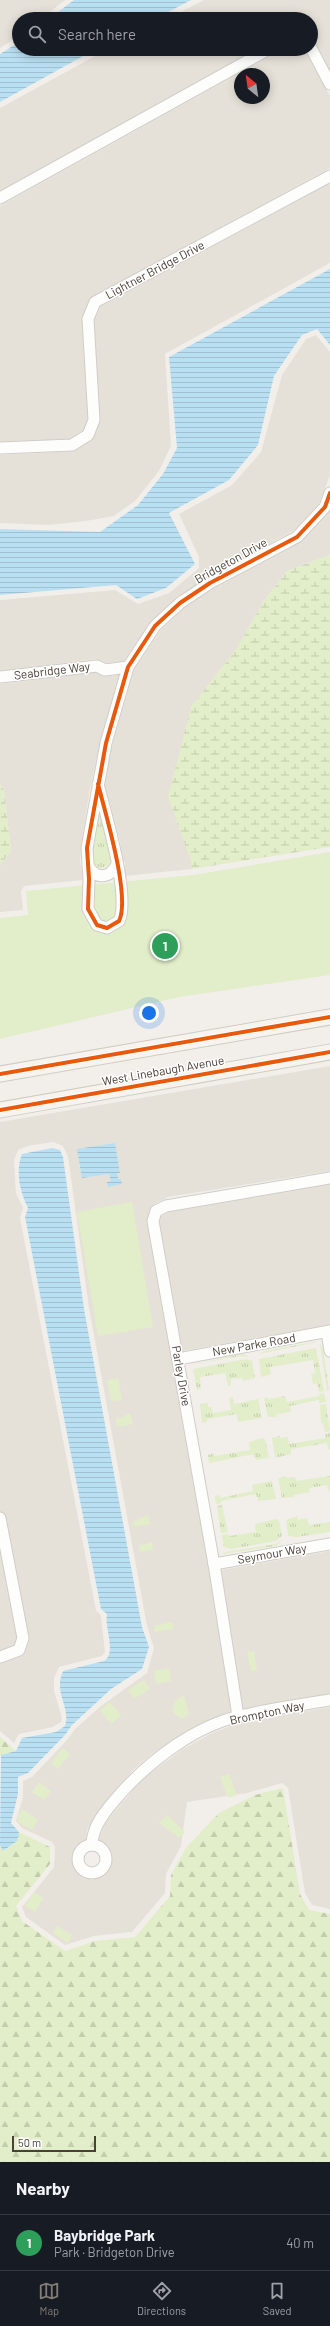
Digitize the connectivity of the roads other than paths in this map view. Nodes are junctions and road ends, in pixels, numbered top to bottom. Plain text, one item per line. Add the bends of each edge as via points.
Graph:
1 (256, 56) edge
2 (315, 56) edge
3 (330, 84) edge
4 (330, 176) edge
5 (0, 198) edge
6 (0, 448) edge
7 (330, 493) edge
8 (128, 667) junction
9 (0, 677) edge
10 (98, 784) junction
11 (88, 864) junction
12 (117, 864) junction
13 (330, 1017) edge
14 (330, 1052) edge
15 (0, 1074) edge
16 (0, 1110) edge
17 (330, 1178) edge
18 (329, 1332) edge
19 (330, 1351) edge
20 (178, 1359) junction
21 (0, 1518) edge
22 (330, 1544) edge
23 (214, 1564) junction
24 (0, 1657) edge
25 (330, 1700) edge
26 (238, 1716) junction
27 (92, 1845) dead end

1 - 5 street
2 - 3 street
4 - 6 street, Lightner Bridge Drive via 95,302 88,319 94,420 88,434 72,445
7 - 8 street, Bridgeton Drive via 325,507 296,537 180,603 155,626
8 - 9 street, Seabridge Way via 105,670 96,666
8 - 10 street, Bridgeton Drive via 106,743
10 - 11 street, Bridgeton Drive via 87,848
10 - 12 street, Bridgeton Drive via 114,842
11 - 12 street via 94,874 101,876 111,873
11 - 12 street, Bridgeton Drive via 90,915 97,925 107,928 119,921 123,912
13 - 15 main road, West Linebaugh Avenue
14 - 16 main road, West Linebaugh Avenue
17 - 20 street, Parley Drive via 166,1206 156,1211 153,1221
18 - 19 street
18 - 20 street, New Parke Road
20 - 23 street, Parley Drive
21 - 24 street via 23,1638 19,1650
22 - 23 street, Seymour Way
23 - 26 street, Parley Drive
25 - 26 street, Brompton Way
26 - 27 street, Brompton Way via 207,1728 155,1760 138,1774 101,1818 92,1834

